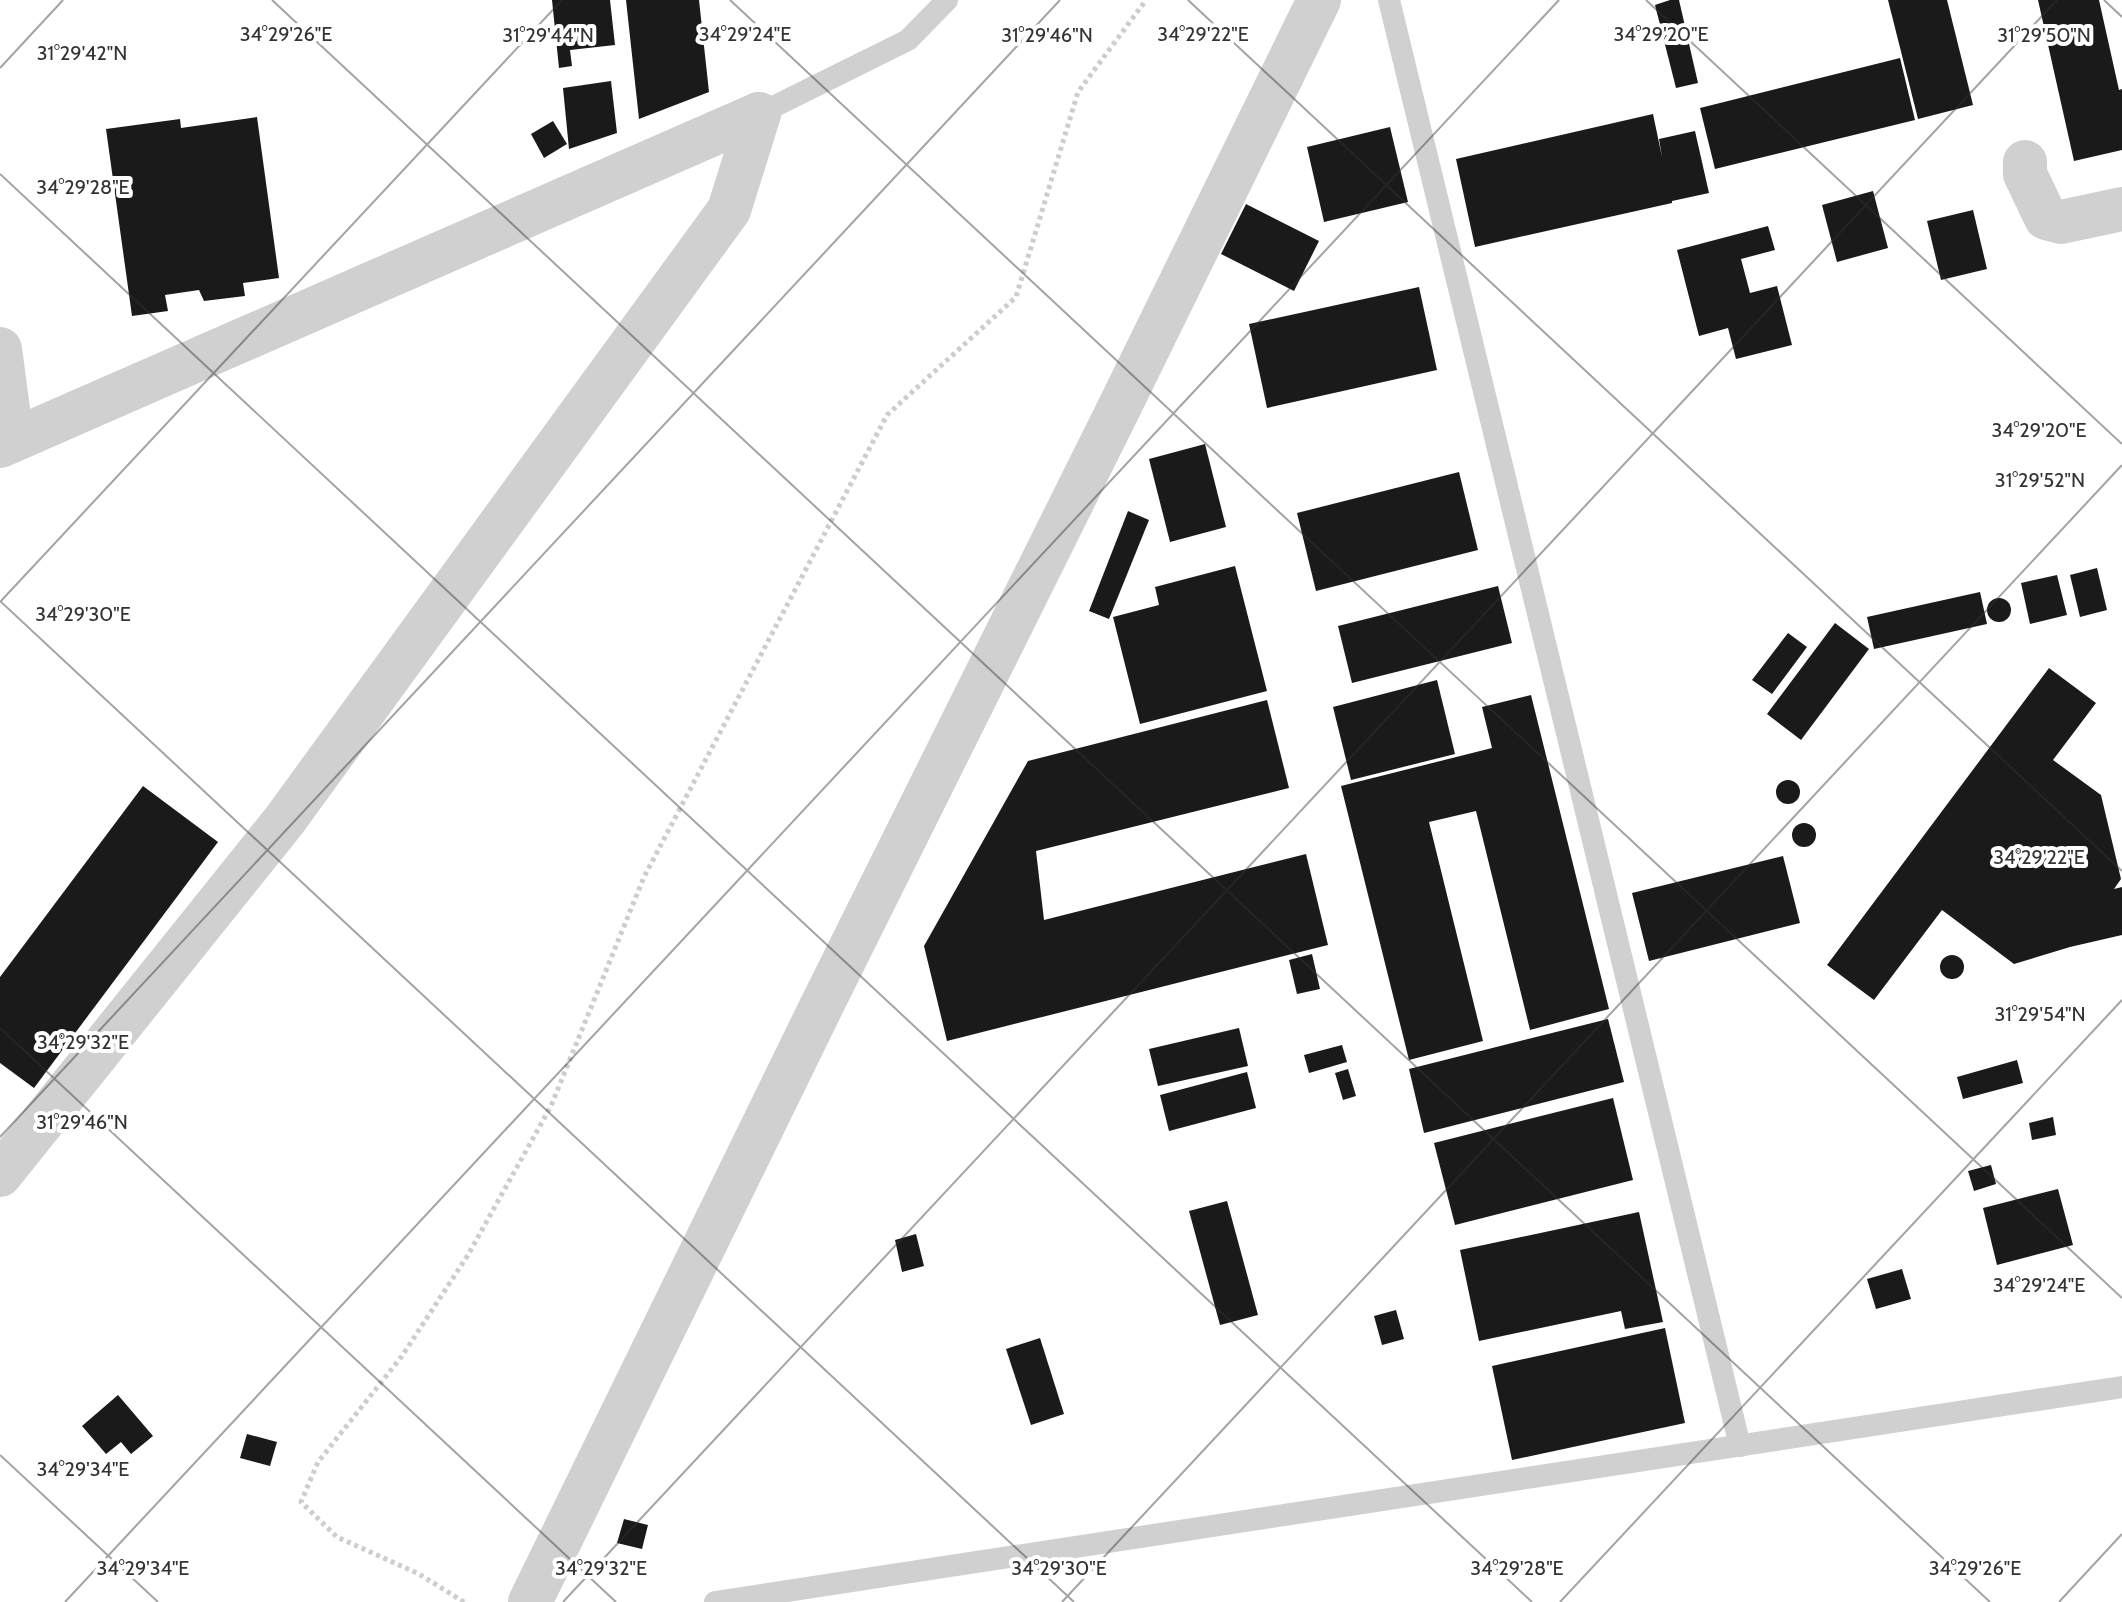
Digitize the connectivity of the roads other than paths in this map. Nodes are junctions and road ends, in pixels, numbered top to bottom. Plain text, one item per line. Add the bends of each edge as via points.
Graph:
1 (947, 0) edge
2 (1319, 0) edge
3 (1389, 0) edge
4 (759, 114) junction
5 (2025, 162) dead end
6 (2122, 209) edge
7 (0, 349) edge
8 (6, 443) edge
9 (0, 1175) edge
10 (2122, 1387) edge
11 (1740, 1446) junction
12 (530, 1602) edge
13 (715, 1602) edge

1 - 4 lane via 908,40
2 - 12 street
3 - 11 lane
4 - 8 street
4 - 9 street via 729,210 284,821
5 - 6 street via 2025,174 2046,218 2061,222
7 - 8 street
10 - 11 lane
11 - 13 lane

